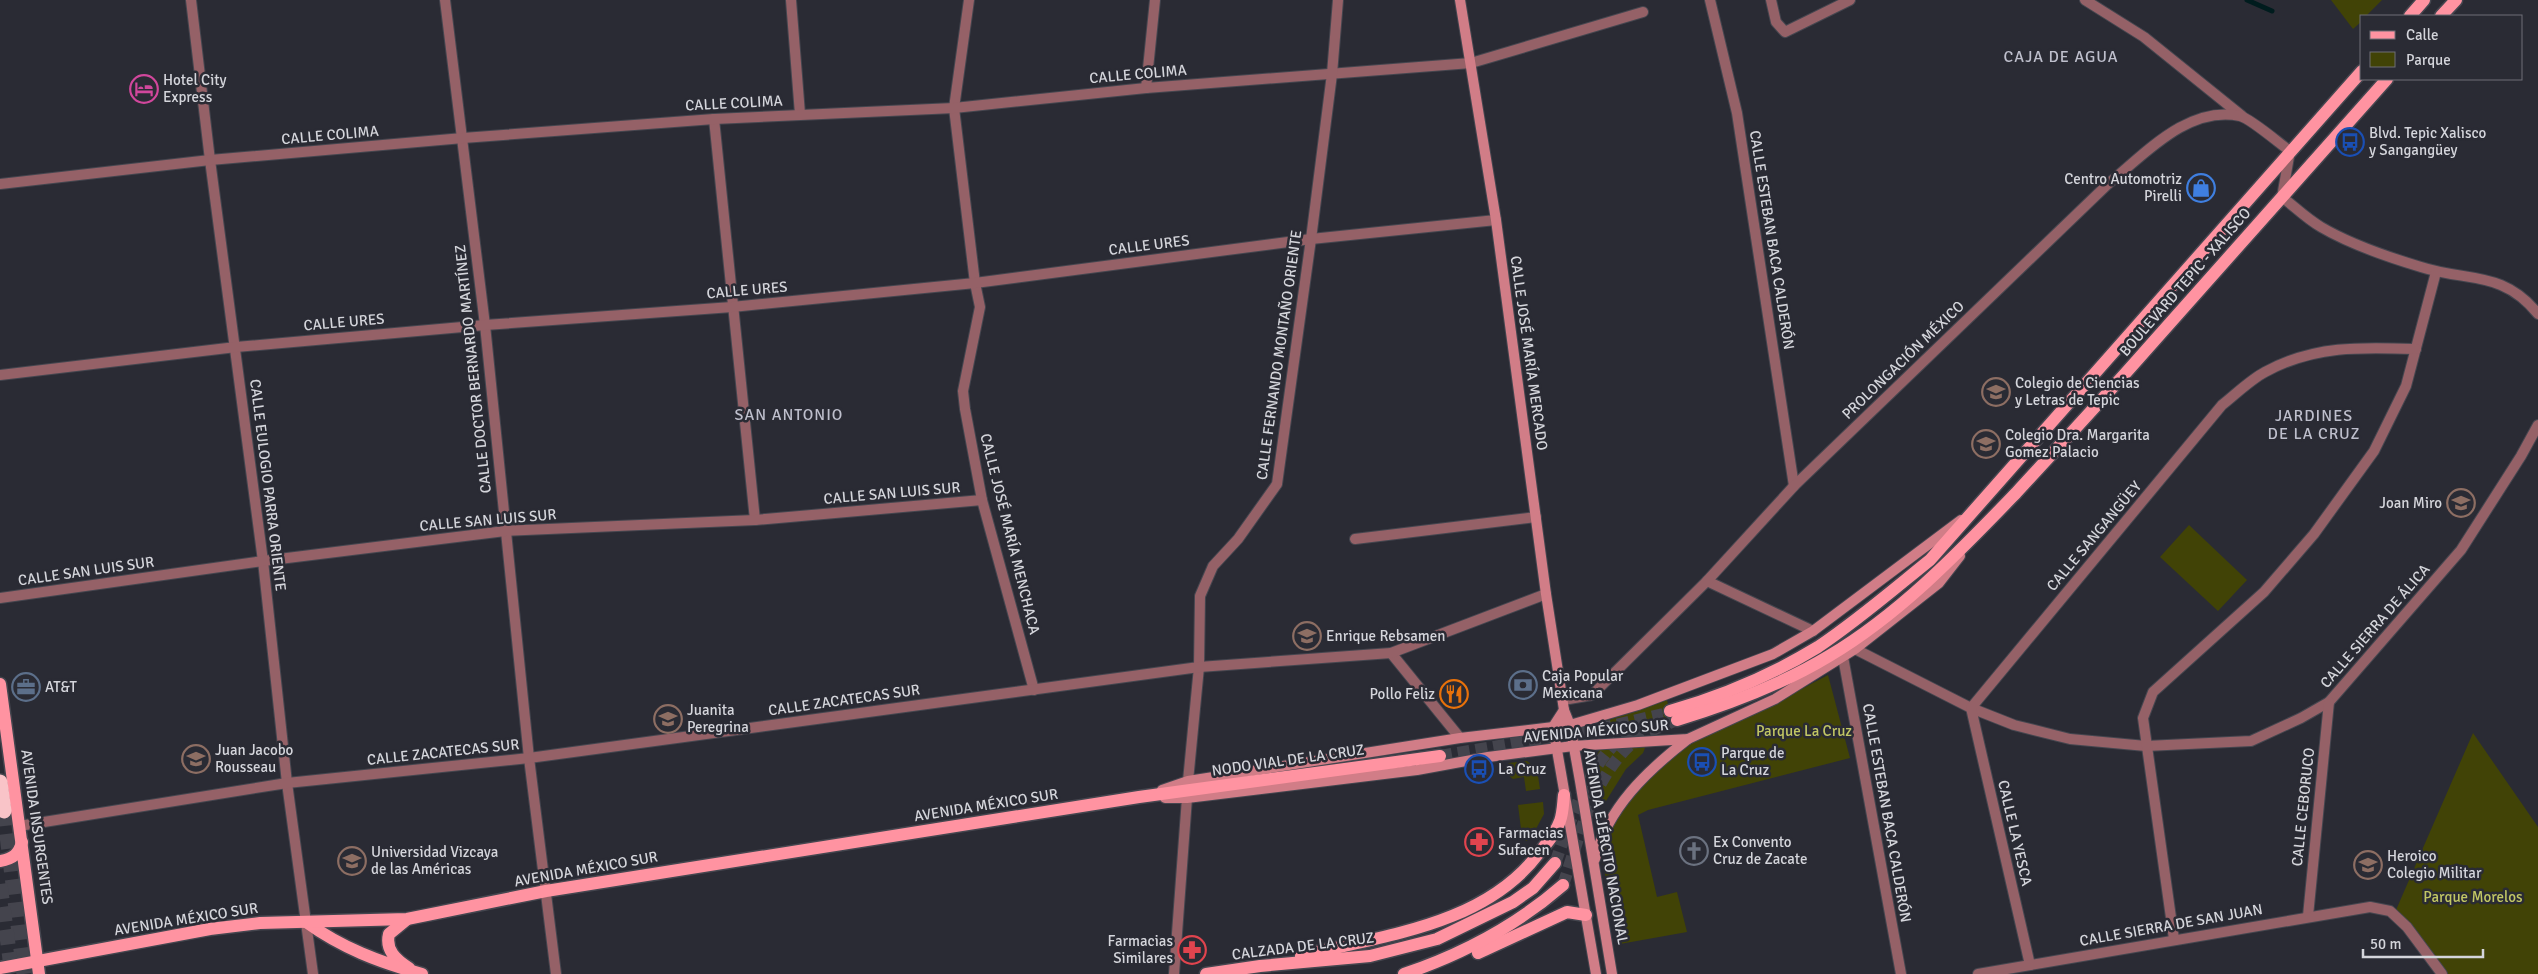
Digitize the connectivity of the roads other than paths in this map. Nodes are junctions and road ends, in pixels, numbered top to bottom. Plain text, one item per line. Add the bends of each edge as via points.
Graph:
1 (191, 0) edge
2 (446, 0) edge
3 (791, 0) edge
4 (970, 0) edge
5 (1155, 0) edge
6 (1338, 0) edge
7 (1460, 0) edge
8 (1710, 0) edge
9 (1771, 0) edge
10 (1850, 0) edge
11 (2086, 0) edge
12 (2424, 0) edge
13 (2456, 0) edge
14 (1643, 12) dead end
15 (2411, 15) edge
16 (2442, 15) edge
17 (1472, 63) junction
18 (2360, 73) edge
19 (1332, 74) junction
20 (2386, 80) edge
21 (1146, 88) junction
22 (954, 108) junction
23 (800, 114) junction
24 (2242, 116) junction
25 (714, 119) junction
26 (463, 138) junction
27 (2290, 152) junction
28 (210, 160) junction
29 (0, 184) edge
30 (2282, 197) junction
31 (1496, 220) junction
32 (1311, 239) junction
33 (2436, 272) junction
34 (975, 284) junction
35 (732, 307) junction
36 (2538, 314) edge
37 (485, 324) junction
38 (236, 347) junction
39 (2416, 349) junction
40 (0, 375) edge
41 (2538, 425) edge
42 (1794, 486) junction
43 (982, 500) junction
44 (1969, 514) junction
45 (1536, 517) junction
46 (755, 520) junction
47 (1984, 526) junction
48 (505, 531) junction
49 (1355, 539) dead end
50 (263, 561) junction
51 (1706, 581) junction
52 (1546, 594) junction
53 (0, 598) edge
54 (1813, 631) junction
55 (1854, 649) junction
56 (1391, 653) junction
57 (1842, 657) junction
58 (1199, 667) junction
59 (0, 684) edge
60 (1034, 690) junction
61 (2329, 702) junction
62 (1564, 705) junction
63 (1971, 708) junction
64 (1570, 725) junction
65 (1553, 727) junction
66 (1460, 738) junction
67 (1688, 739) junction
68 (1573, 746) junction
69 (2146, 746) junction
70 (1556, 750) junction
71 (1440, 756) tunnel mouth
72 (529, 758) junction
73 (1188, 781) junction
74 (0, 782) edge
75 (287, 783) junction
76 (1564, 795) junction
77 (1139, 797) junction
78 (1188, 798) junction
79 (4, 811) dead end
80 (20, 826) junction
81 (22, 842) junction
82 (0, 861) edge
83 (1555, 863) tunnel mouth
84 (1594, 865) junction
85 (1563, 885) tunnel mouth
86 (546, 891) junction
87 (1586, 916) junction
88 (2308, 916) junction
89 (407, 919) junction
90 (306, 922) junction
91 (2174, 939) junction
92 (38, 960) junction
93 (2030, 965) junction
94 (1260, 966) junction
95 (0, 968) edge
96 (420, 973) edge
97 (39, 974) edge
98 (313, 974) edge
99 (556, 974) edge
100 (1174, 974) edge
101 (1206, 974) edge
102 (1404, 974) edge
103 (1430, 974) edge
104 (1596, 974) edge
105 (1612, 974) edge
106 (1901, 974) edge
107 (1978, 974) edge
108 (2442, 974) edge

1 - 28 street, CALLE EULOGIO PARRA ORIENTE
2 - 26 street, CALLE DOCTOR BERNARDO MARTÍNEZ
3 - 23 street
4 - 22 street, CALLE JOSÉ MARÍA MENCHACA
5 - 21 street
6 - 19 street, CALLE FERNANDO MONTAÑO ORIENTE
7 - 17 main road, CALLE JOSÉ MARÍA MERCADO
8 - 42 street, CALLE ESTEBAN BACA CALDERÓN via 1737,113
9 - 10 street via 1776,22 1785,32
11 - 24 street via 2144,37
12 - 15 main road
13 - 16 main road
14 - 17 street, CALLE COLIMA
17 - 19 street, CALLE COLIMA
17 - 31 main road, CALLE JOSÉ MARÍA MERCADO
18 - 27 main road, BOULEVARD TEPIC - XALISCO
19 - 21 street, CALLE COLIMA
19 - 32 street, CALLE FERNANDO MONTAÑO ORIENTE
20 - 30 main road, BOULEVARD TEPIC - XALISCO
21 - 22 street, CALLE COLIMA
22 - 23 street, CALLE COLIMA
22 - 34 street, CALLE JOSÉ MARÍA MENCHACA
23 - 25 street, CALLE COLIMA
24 - 27 street
24 - 42 street, PROLONGACIÓN MÉXICO via 2213,115 2187,123 2108,184
25 - 26 street, CALLE COLIMA
25 - 35 street
26 - 28 street, CALLE COLIMA
26 - 37 street, CALLE DOCTOR BERNARDO MARTÍNEZ
27 - 30 street
27 - 44 main road, BOULEVARD TEPIC - XALISCO
28 - 29 street, CALLE COLIMA
28 - 38 street, CALLE EULOGIO PARRA ORIENTE
30 - 33 street via 2321,227
30 - 47 main road, BOULEVARD TEPIC - XALISCO via 2094,409
31 - 32 street, CALLE URES
31 - 45 main road, CALLE JOSÉ MARÍA MERCADO
32 - 34 street, CALLE URES
32 - 58 street, CALLE FERNANDO MONTAÑO ORIENTE via 1277,484 1238,539 1213,566 1200,596
33 - 36 street via 2484,279 2520,295
33 - 39 street
34 - 35 street, CALLE URES
34 - 43 street, CALLE JOSÉ MARÍA MENCHACA via 980,307 963,391
35 - 37 street, CALLE URES
35 - 46 street
37 - 38 street, CALLE URES
37 - 48 street, CALLE DOCTOR BERNARDO MARTÍNEZ
38 - 40 street, CALLE URES
38 - 50 street, CALLE EULOGIO PARRA ORIENTE
39 - 63 street, CALLE SANGANGÜEY via 2350,347 2305,354 2264,372 2222,405
39 - 69 street via 2406,386 2374,450 2314,534 2264,592 2153,692 2143,718
41 - 61 street, CALLE SIERRA DE ÁLICA via 2461,550
42 - 51 street, PROLONGACIÓN MÉXICO
43 - 46 street, CALLE SAN LUIS SUR
43 - 60 street, CALLE JOSÉ MARÍA MENCHACA
44 - 47 main road via 1930,560 1818,647 1750,683 1673,716 1723,706 1763,691 1830,656 1890,613
44 - 54 main road, AVENIDA MÉXICO SUR
45 - 49 street
45 - 52 main road, CALLE JOSÉ MARÍA MERCADO
46 - 48 street, CALLE SAN LUIS SUR
47 - 55 main road, AVENIDA MÉXICO SUR via 1939,583
48 - 50 street, CALLE SAN LUIS SUR
48 - 72 street, CALLE DOCTOR BERNARDO MARTÍNEZ
50 - 53 street, CALLE SAN LUIS SUR
50 - 75 street, CALLE EULOGIO PARRA ORIENTE
51 - 54 street
51 - 62 street, PROLONGACIÓN MÉXICO via 1592,695
52 - 56 street, CALLE ZACATECAS SUR
52 - 62 main road, CALLE JOSÉ MARÍA MERCADO
54 - 64 main road, AVENIDA MÉXICO SUR via 1773,654 1726,674
55 - 57 main road, AVENIDA MÉXICO SUR
55 - 63 street, CALLE SIERRA DE ÁLICA
56 - 58 street, CALLE ZACATECAS SUR
56 - 66 street
57 - 67 main road, AVENIDA MÉXICO SUR via 1775,699
57 - 106 street, CALLE ESTEBAN BACA CALDERÓN
58 - 60 street, CALLE ZACATECAS SUR
58 - 73 street, CALLE FERNANDO MONTAÑO ORIENTE
59 - 80 main road, AVENIDA INSURGENTES
60 - 72 street, CALLE ZACATECAS SUR
61 - 69 street, CALLE SIERRA DE ÁLICA via 2251,741
61 - 88 street, CALLE CEBORUCO
62 - 64 main road, AVENIDA EJÉRCITO NACIONAL
62 - 65 main road
63 - 69 street, CALLE SIERRA DE ÁLICA via 2014,725 2070,739
63 - 93 street, CALLE LA YESCA
64 - 65 main road, AVENIDA MÉXICO SUR
64 - 68 main road, AVENIDA EJÉRCITO NACIONAL
65 - 66 main road, AVENIDA MÉXICO SUR
65 - 70 main road
66 - 73 main road, AVENIDA MÉXICO SUR
67 - 68 main road, AVENIDA MÉXICO SUR
67 - 84 main road via 1625,798 1603,831
68 - 70 main road, AVENIDA MÉXICO SUR
68 - 84 main road, AVENIDA EJÉRCITO NACIONAL
69 - 91 street
70 - 76 main road
70 - 78 main road, AVENIDA MÉXICO SUR
71 - 77 main road, NODO VIAL DE LA CRUZ
72 - 75 street, CALLE ZACATECAS SUR
72 - 86 street, CALLE DOCTOR BERNARDO MARTÍNEZ
73 - 77 main road, AVENIDA MÉXICO SUR
74 - 79 highway, AVENIDA INSURGENTES
75 - 80 street, CALLE ZACATECAS SUR
75 - 90 street, CALLE EULOGIO PARRA ORIENTE
76 - 87 main road
76 - 94 main road via 1560,821 1553,834 1507,887 1435,922 1398,934
77 - 78 main road, AVENIDA MÉXICO SUR
77 - 86 main road, AVENIDA MÉXICO SUR
78 - 100 street
80 - 81 main road, AVENIDA INSURGENTES
81 - 82 main road via 16,855
81 - 92 main road, AVENIDA INSURGENTES
83 - 94 main road, CALZADA DE LA CRUZ via 1533,888 1513,902 1437,939 1370,956
84 - 105 main road, AVENIDA EJÉRCITO NACIONAL
85 - 102 main road via 1517,922 1440,962
86 - 89 main road, AVENIDA MÉXICO SUR
86 - 99 street, CALLE DOCTOR BERNARDO MARTÍNEZ
87 - 103 main road via 1567,912
87 - 104 main road
88 - 91 street, CALLE SIERRA DE SAN JUAN
88 - 108 street, CALLE SIERRA DE SAN JUAN via 2370,906 2390,911 2407,927
89 - 90 main road, AVENIDA MÉXICO SUR
89 - 96 main road via 389,934 388,946 401,963
90 - 92 main road, AVENIDA MÉXICO SUR via 210,929
90 - 96 main road via 340,945 378,961
90 - 98 street, CALLE EULOGIO PARRA ORIENTE
91 - 93 street, CALLE SIERRA DE SAN JUAN
92 - 95 main road, AVENIDA MÉXICO SUR
92 - 97 main road, AVENIDA INSURGENTES
93 - 107 street, CALLE SIERRA DE SAN JUAN
94 - 101 main road, CALZADA DE LA CRUZ

